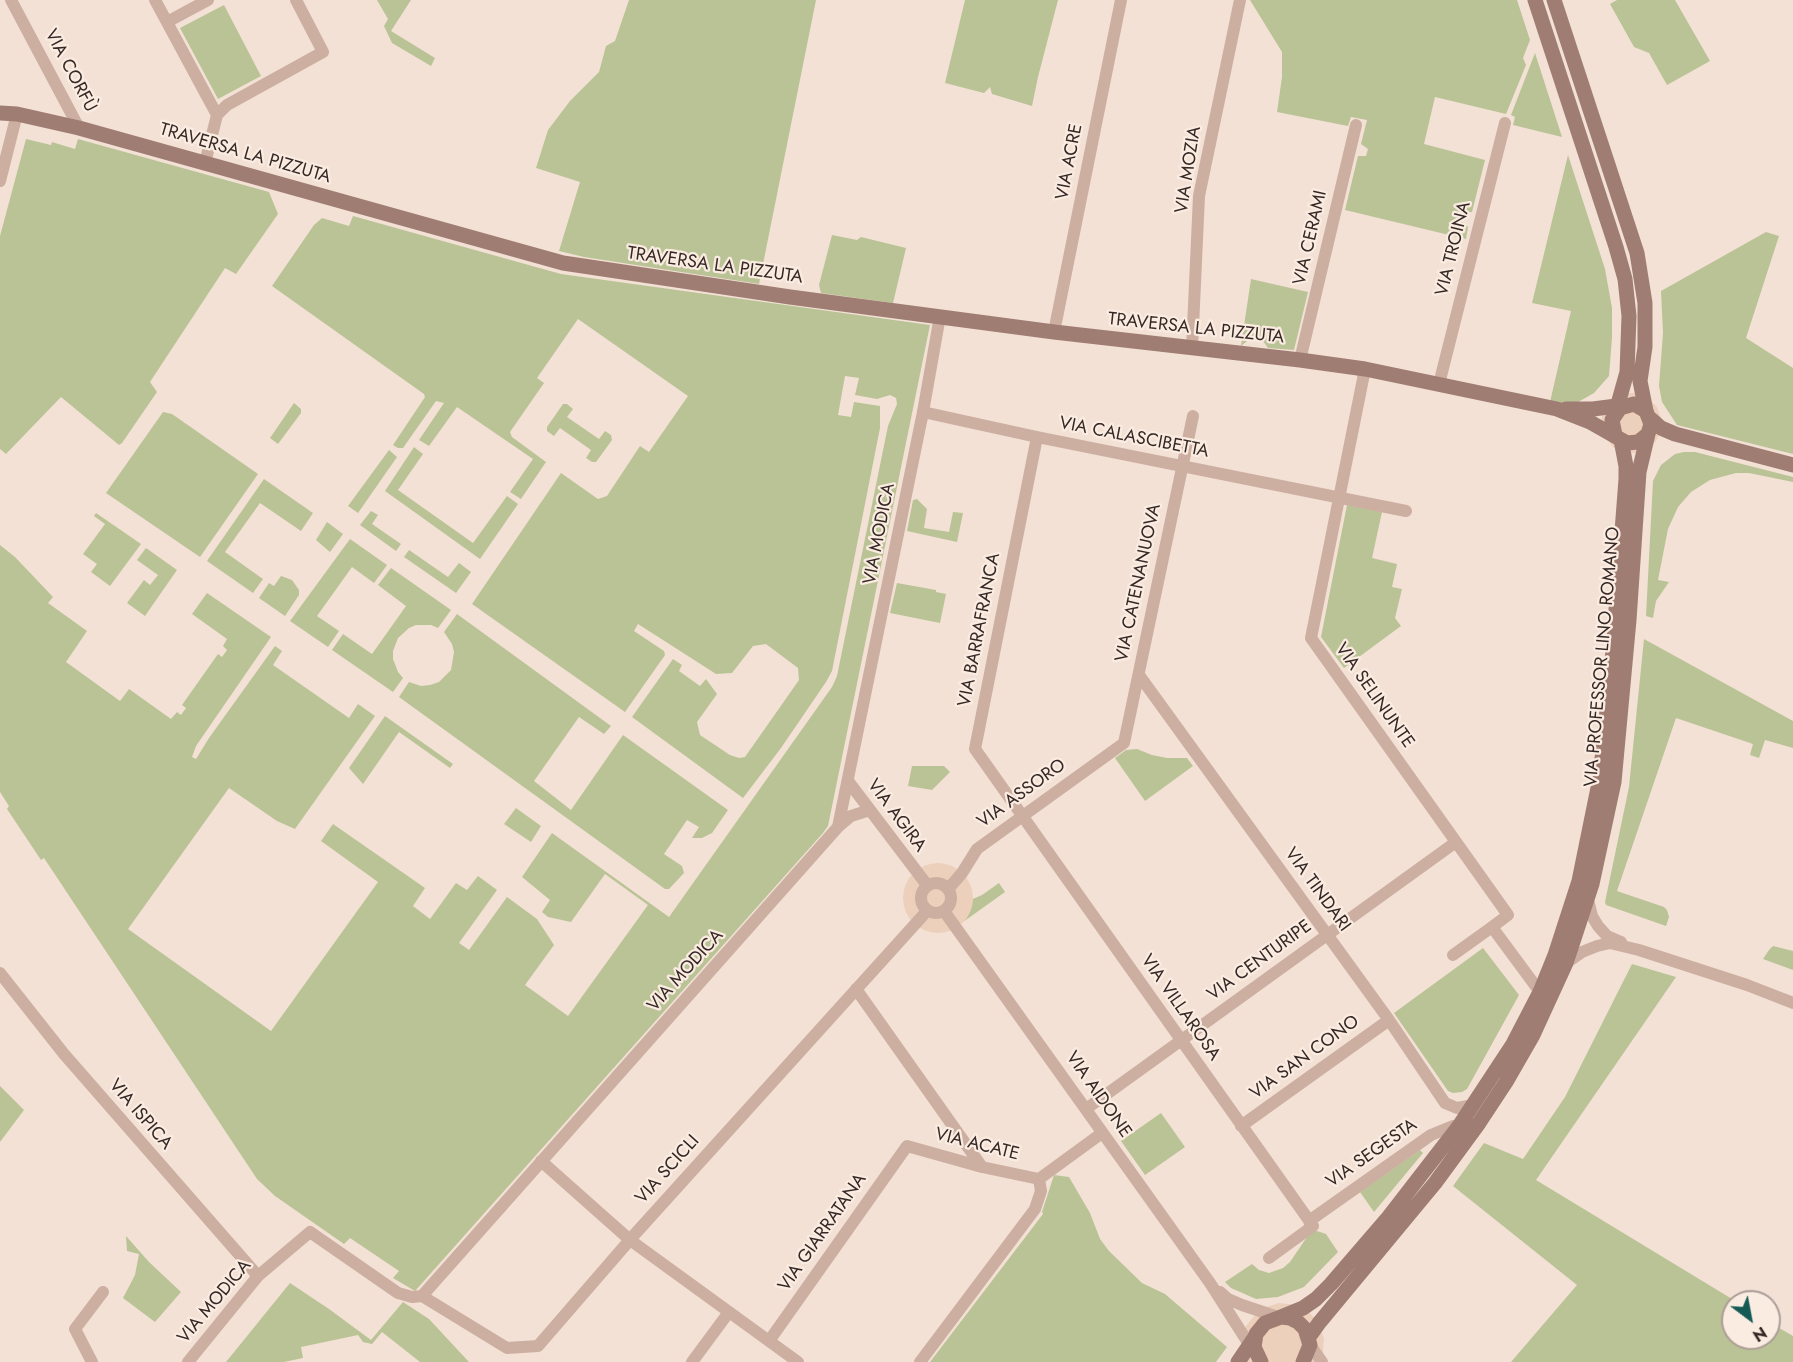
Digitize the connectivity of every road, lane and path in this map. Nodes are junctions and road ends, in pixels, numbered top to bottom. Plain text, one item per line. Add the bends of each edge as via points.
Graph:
1 (11, 0) edge
2 (155, 0) edge
3 (208, 0) edge
4 (296, 0) edge
5 (1121, 0) edge
6 (1240, 0) edge
7 (1536, 0) edge
8 (1554, 0) edge
9 (167, 22) junction
10 (0, 113) edge
11 (17, 114) junction
12 (217, 115) junction
13 (1505, 123) dead end
14 (1356, 125) dead end
15 (79, 128) junction
16 (205, 163) junction
17 (0, 181) edge
18 (940, 316) junction
19 (1054, 332) junction
20 (1192, 349) junction
21 (1300, 360) junction
22 (1365, 369) junction
23 (1439, 384) junction
24 (1619, 408) junction
25 (1557, 409) junction
26 (923, 412) junction
27 (1192, 416) dead end
28 (1646, 429) junction
29 (1037, 437) junction
30 (1618, 438) junction
31 (1706, 442) junction
32 (1793, 465) edge
33 (1182, 466) junction
34 (1340, 496) junction
35 (1406, 511) dead end
36 (1139, 675) junction
37 (1112, 752) joint
38 (848, 782) junction
39 (870, 810) junction
40 (1022, 817) junction
41 (838, 827) junction
42 (1456, 842) junction
43 (927, 885) junction
44 (949, 888) junction
45 (1588, 900) junction
46 (927, 911) junction
47 (944, 911) junction
48 (1492, 927) junction
49 (1327, 935) junction
50 (1639, 950) junction
51 (1453, 955) dead end
52 (1566, 963) junction
53 (0, 973) edge
54 (856, 989) junction
55 (1540, 992) junction
56 (1793, 1003) edge
57 (1389, 1020) junction
58 (1181, 1041) junction
59 (1474, 1105) junction
60 (1086, 1109) junction
61 (1241, 1126) junction
62 (1459, 1126) junction
63 (1102, 1133) junction
64 (907, 1146) joint
65 (542, 1161) junction
66 (982, 1167) junction
67 (1039, 1179) junction
68 (1309, 1221) junction
69 (630, 1240) junction
70 (1269, 1258) dead end
71 (258, 1276) junction
72 (1210, 1284) junction
73 (103, 1292) dead end
74 (422, 1296) junction
75 (729, 1312) junction
76 (1279, 1317) junction
77 (769, 1341) junction
78 (1309, 1341) junction
79 (1256, 1349) edge
80 (92, 1362) edge
81 (188, 1362) edge
82 (692, 1362) edge
83 (798, 1362) edge
84 (920, 1362) edge
85 (1238, 1362) edge
86 (1303, 1362) edge
87 (1322, 1362) edge

1 - 15 street, VIA CORFÙ
2 - 9 street
3 - 9 street
4 - 12 street via 323,52 227,105
5 - 19 street, VIA ACRE
6 - 20 street, VIA MOZIA via 1199,196
7 - 24 street via 1625,279 1629,350
8 - 28 street via 1637,253 1645,303 1640,381
9 - 12 street
10 - 11 street, TRAVERSA LA PIZZUTA
11 - 15 street, TRAVERSA LA PIZZUTA
11 - 17 street
12 - 16 street
13 - 23 street, VIA TROINA
14 - 21 street, VIA CERAMI
15 - 16 street, TRAVERSA LA PIZZUTA
16 - 18 street, TRAVERSA LA PIZZUTA via 563,263
18 - 19 street, TRAVERSA LA PIZZUTA
18 - 26 street, VIA MODICA
19 - 20 street, TRAVERSA LA PIZZUTA
20 - 21 street, TRAVERSA LA PIZZUTA
21 - 22 street, TRAVERSA LA PIZZUTA
22 - 23 street, TRAVERSA LA PIZZUTA
22 - 34 street, VIA SELINUNTE
23 - 25 street, TRAVERSA LA PIZZUTA
24 - 25 street
24 - 28 street via 1639,405
24 - 30 street via 1612,426
25 - 30 street
26 - 29 street, VIA CALASCIBETTA
26 - 38 street, VIA MODICA
27 - 33 street, VIA CATENANUOVA
28 - 30 street via 1627,443
28 - 31 street
28 - 31 street via 1661,428
28 - 45 street, VIA PROFESSOR LINO ROMANO via 1639,472 1614,782
29 - 33 street, VIA CALASCIBETTA
29 - 40 street, VIA BARRAFRANCA via 975,749
30 - 55 street, VIA PROFESSOR LINO ROMANO via 1626,479 1600,778 1580,881
31 - 32 street
33 - 34 street, VIA CALASCIBETTA
33 - 36 street, VIA CATENANUOVA
34 - 35 street, VIA CALASCIBETTA
34 - 42 street, VIA SELINUNTE via 1311,638
36 - 37 street, VIA CATENANUOVA via 1124,743
36 - 49 street, VIA TINDARI
37 - 40 street, VIA ASSORO
38 - 39 street, VIA AGIRA
38 - 41 street, VIA MODICA
39 - 41 street via 851,816
39 - 43 street, VIA AGIRA
40 - 44 street, VIA ASSORO via 977,849
40 - 58 street, VIA VILLAROSA
41 - 65 street, VIA MODICA
42 - 48 street, VIA SELINUNTE via 1508,915
42 - 49 street, VIA CENTURIPE
43 - 44 street via 941,883
43 - 46 street via 921,898
44 - 47 street via 952,898
45 - 50 street via 1592,916 1607,936
45 - 52 street, VIA PROFESSOR LINO ROMANO
46 - 47 street
46 - 54 street, VIA SCICLI
47 - 60 street, VIA AIDONE
48 - 51 street
48 - 55 street
49 - 57 street, VIA TINDARI
49 - 58 street, VIA CENTURIPE
50 - 52 street via 1610,943 1582,952
50 - 56 street
52 - 78 street, VIA PROFESSOR LINO ROMANO via 1533,1035 1479,1123 1435,1183 1318,1323
53 - 71 street, VIA ISPICA via 64,1054
54 - 66 street
54 - 69 street, VIA SCICLI
55 - 59 street, VIA PROFESSOR LINO ROMANO
57 - 59 street, VIA TINDARI via 1445,1103 1457,1108
57 - 61 street, VIA SAN CONO
58 - 60 street, VIA CENTURIPE
58 - 61 street, VIA VILLAROSA
59 - 62 street, VIA PROFESSOR LINO ROMANO
60 - 63 street, VIA AIDONE
61 - 68 street, VIA VILLAROSA
62 - 68 street, VIA SEGESTA via 1431,1135
62 - 76 street, VIA PROFESSOR LINO ROMANO via 1331,1284 1303,1308
63 - 67 street
63 - 72 street, VIA AIDONE
64 - 66 street, VIA ACATE
64 - 77 street, VIA GIARRATANA
65 - 69 street
65 - 74 street, VIA MODICA
66 - 67 street, VIA ACATE
67 - 84 street via 1041,1191 1035,1209
68 - 70 street, VIA SEGESTA via 1313,1226
69 - 74 street, VIA SCICLI via 538,1346 507,1348
69 - 75 street
71 - 74 street, VIA MODICA via 310,1232 398,1293
71 - 81 street, VIA MODICA
72 - 76 street via 1228,1299
72 - 79 street, VIA AIDONE
73 - 80 street via 75,1329
75 - 77 street
75 - 82 street
76 - 78 street via 1298,1322
76 - 79 street, VIA PROFESSOR LINO ROMANO via 1265,1323
77 - 83 street
78 - 86 street, VIA PROFESSOR LINO ROMANO
78 - 87 street
79 - 85 street, VIA PROFESSOR LINO ROMANO

